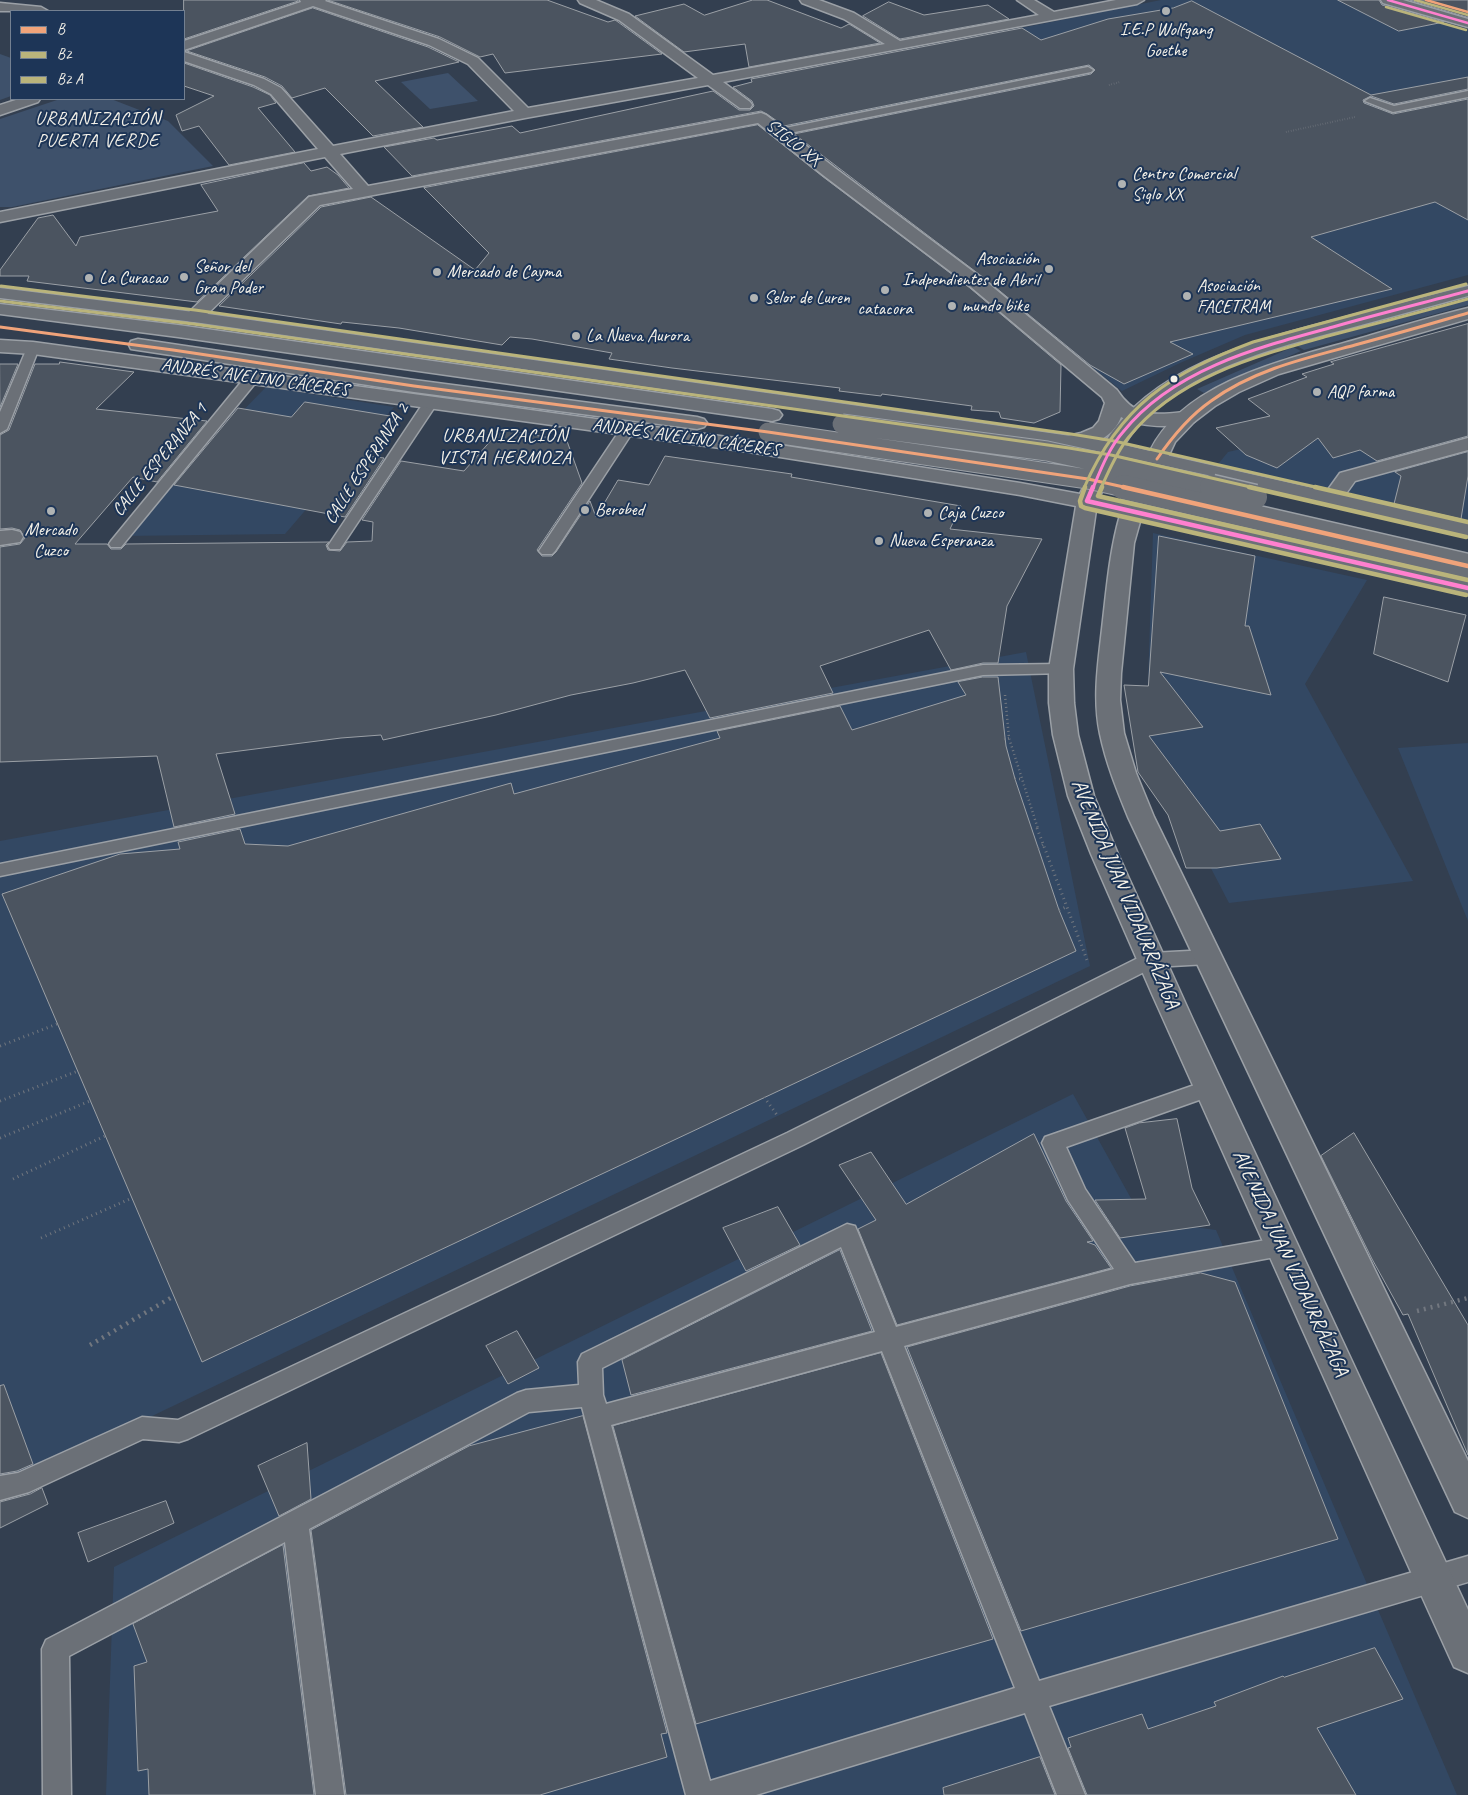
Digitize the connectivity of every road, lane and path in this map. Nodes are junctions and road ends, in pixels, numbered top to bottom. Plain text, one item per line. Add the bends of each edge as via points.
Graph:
1 (586, 0) edge
2 (807, 0) edge
3 (1024, 0) edge
4 (1137, 0) edge
5 (1388, 0) edge
6 (1426, 0) edge
7 (313, 1) edge
8 (0, 7) edge
9 (31, 10) edge
10 (1468, 12) edge
11 (1052, 17) junction
12 (1468, 23) edge
13 (185, 46) edge
14 (898, 46) junction
15 (185, 56) edge
16 (1088, 70) dead end
17 (710, 80) junction
18 (1468, 94) edge
19 (30, 100) edge
20 (1370, 101) dead end
21 (745, 105) dead end
22 (0, 110) edge
23 (1392, 110) junction
24 (525, 113) junction
25 (780, 132) junction
26 (1286, 132) dead end
27 (327, 152) junction
28 (364, 192) junction
29 (0, 217) edge
30 (1468, 291) edge
31 (0, 293) edge
32 (0, 309) edge
33 (1468, 313) edge
34 (194, 317) junction
35 (0, 327) edge
36 (0, 346) edge
37 (32, 348) junction
38 (252, 378) junction
39 (431, 402) junction
40 (1114, 404) junction
41 (1136, 417) junction
42 (1186, 418) junction
43 (770, 423) junction
44 (0, 429) edge
45 (627, 430) junction
46 (1070, 441) junction
47 (1468, 444) edge
48 (1112, 448) junction
49 (1157, 458) junction
50 (1333, 498) junction
51 (1087, 501) junction
52 (1132, 511) junction
53 (1468, 530) edge
54 (116, 544) dead end
55 (335, 546) dead end
56 (1468, 547) edge
57 (547, 551) dead end
58 (1468, 566) edge
59 (1468, 588) edge
60 (1061, 669) junction
61 (1002, 670) junction
62 (1007, 712) junction
63 (1002, 714) dead end
64 (1009, 738) junction
65 (1004, 739) dead end
66 (1015, 779) dead end
67 (1021, 779) junction
68 (1030, 809) junction
69 (1025, 811) dead end
70 (1043, 845) junction
71 (1038, 848) dead end
72 (0, 870) edge
73 (1066, 907) junction
74 (1059, 910) dead end
75 (1208, 957) junction
76 (1151, 960) junction
77 (1098, 986) junction
78 (58, 1024) dead end
79 (0, 1046) edge
80 (78, 1071) dead end
81 (1209, 1088) junction
82 (0, 1101) edge
83 (90, 1101) dead end
84 (106, 1136) dead end
85 (0, 1138) edge
86 (13, 1179) dead end
87 (132, 1198) dead end
88 (41, 1238) dead end
89 (1283, 1247) junction
90 (1130, 1274) junction
91 (174, 1296) dead end
92 (1468, 1298) edge
93 (1382, 1319) junction
94 (889, 1339) junction
95 (90, 1344) dead end
96 (594, 1406) junction
97 (142, 1428) joint
98 (0, 1488) edge
99 (1468, 1500) edge
100 (295, 1523) junction
101 (1468, 1569) edge
102 (1433, 1578) junction
103 (1468, 1653) edge
104 (1032, 1697) junction
105 (57, 1795) edge
106 (330, 1795) edge
107 (700, 1795) edge
108 (710, 1795) edge
109 (1071, 1795) edge

1 - 17 main road via 624,17
2 - 14 main road via 849,16
3 - 11 main road
4 - 11 main road
5 - 12 main road
6 - 10 main road
7 - 13 main road
7 - 24 main road via 434,42 473,61
8 - 9 main road
11 - 14 main road
14 - 17 main road
15 - 27 main road via 276,91
16 - 25 lane
17 - 21 main road
17 - 24 main road
18 - 23 lane
19 - 22 main road
20 - 23 lane
23 - 26 path
24 - 27 main road
25 - 28 main road, SIGLO XX via 761,118
25 - 40 main road, SIGLO XX via 1032,326 1110,394
27 - 28 main road
27 - 29 main road
28 - 34 main road, SIGLO XX via 315,201
30 - 41 main road, AVENIDA JUAN VIDAURRÁZAGA via 1242,354 1173,387
31 - 34 main road
32 - 43 main road, ANDRÉS AVELINO CÁCERES via 178,331
33 - 42 main road via 1272,370 1232,388
34 - 46 main road
35 - 43 main road, ANDRÉS AVELINO CÁCERES via 471,394
36 - 37 main road, ANDRÉS AVELINO CÁCERES
37 - 38 main road, ANDRÉS AVELINO CÁCERES
37 - 44 lane
38 - 39 main road, ANDRÉS AVELINO CÁCERES
38 - 54 lane, CALLE ESPERANZA 1
39 - 45 main road, ANDRÉS AVELINO CÁCERES
39 - 55 lane, CALLE ESPERANZA 2
40 - 41 main road, SIGLO XX
40 - 46 main road via 1113,417 1105,429 1088,439
41 - 42 main road, SIGLO XX
41 - 48 main road, AVENIDA JUAN VIDAURRÁZAGA
42 - 49 main road via 1166,440
43 - 56 main road, ANDRÉS AVELINO CÁCERES, bridge via 1047,451
43 - 58 main road, ANDRÉS AVELINO CÁCERES, bridge via 1088,479
45 - 51 main road, ANDRÉS AVELINO CÁCERES via 892,467
45 - 57 lane
46 - 48 main road
47 - 50 main road via 1347,477
48 - 49 main road
48 - 51 main road, AVENIDA JUAN VIDAURRÁZAGA
49 - 50 main road
49 - 52 main road
50 - 53 main road
51 - 52 main road, ANDRÉS AVELINO CÁCERES
51 - 60 main road, AVENIDA JUAN VIDAURRÁZAGA
52 - 59 main road, ANDRÉS AVELINO CÁCERES
52 - 75 main road via 1123,544 1109,673 1112,733 1123,773 1141,817
60 - 61 lane
60 - 76 main road, AVENIDA JUAN VIDAURRÁZAGA via 1064,728 1075,781
61 - 62 path
61 - 72 lane via 973,672
62 - 63 path
62 - 64 path
64 - 65 path
64 - 67 path
66 - 67 path
67 - 68 path
68 - 69 path
68 - 70 path
70 - 71 path
70 - 73 path
73 - 74 path
73 - 77 path
75 - 76 lane
75 - 93 main road
76 - 77 lane
76 - 81 main road, AVENIDA JUAN VIDAURRÁZAGA
77 - 97 lane via 795,1139 179,1432
78 - 79 path
80 - 82 path
81 - 89 main road, AVENIDA JUAN VIDAURRÁZAGA
81 - 90 lane via 1053,1143 1076,1194
83 - 85 path
84 - 86 path
87 - 88 path
89 - 90 lane
89 - 102 main road, AVENIDA JUAN VIDAURRÁZAGA
90 - 94 lane
91 - 95 path
92 - 93 path
93 - 99 main road
94 - 96 lane
94 - 96 lane via 847,1232 590,1362
94 - 104 lane
96 - 100 lane via 526,1401
96 - 107 lane
97 - 98 lane via 20,1484
100 - 105 lane via 55,1649
100 - 106 lane
101 - 102 lane
102 - 103 main road, AVENIDA JUAN VIDAURRÁZAGA
102 - 104 lane
104 - 108 lane
104 - 109 lane

